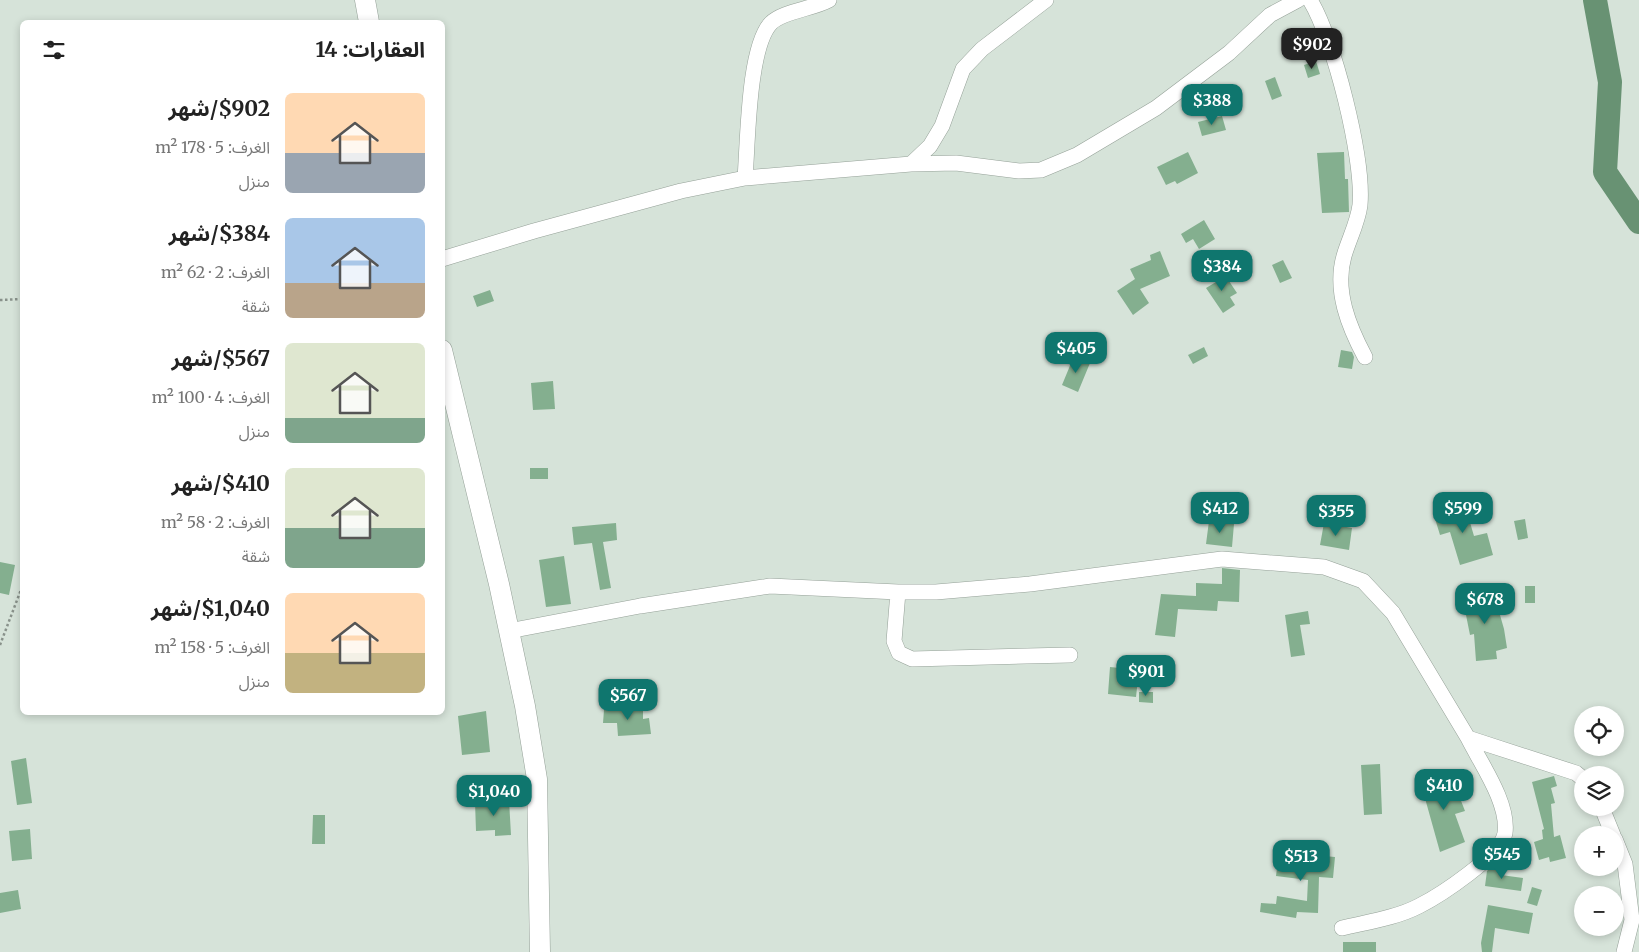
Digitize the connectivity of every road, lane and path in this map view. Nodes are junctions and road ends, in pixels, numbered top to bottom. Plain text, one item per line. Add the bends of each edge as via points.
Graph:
1 (365, 0) edge
2 (828, 0) edge
3 (1046, 0) edge
4 (1298, 0) edge
5 (1310, 0) edge
6 (369, 20) edge
7 (911, 164) junction
8 (745, 178) junction
9 (445, 258) edge
10 (20, 299) edge
11 (0, 300) edge
12 (1365, 357) dead end
13 (445, 363) edge
14 (20, 591) edge
15 (898, 592) junction
16 (509, 631) junction
17 (0, 645) edge
18 (1070, 655) dead end
19 (1468, 738) junction
20 (1574, 772) edge
21 (1624, 862) edge
22 (1342, 928) dead end
23 (540, 952) edge
24 (1624, 952) edge

1 - 6 street
2 - 8 street via 772,22 760,41 755,61
3 - 7 street via 982,49 962,69 942,126 930,146
4 - 7 street via 1270,15 1229,53 1156,108 1078,155 1041,170 1019,171 956,163
5 - 12 street via 1319,15 1342,89 1357,154 1360,206 1343,257 1342,296 1350,328
7 - 8 street
8 - 9 street via 681,191
10 - 11 path
13 - 16 street
14 - 17 path
15 - 16 street via 770,586
15 - 18 street via 894,642 899,654 912,659
15 - 19 street via 1030,584 1222,559 1324,567 1362,581 1393,613
16 - 23 street via 537,779
19 - 20 street
19 - 22 street via 1503,808 1505,834 1493,854 1418,906
21 - 24 street via 1632,920

